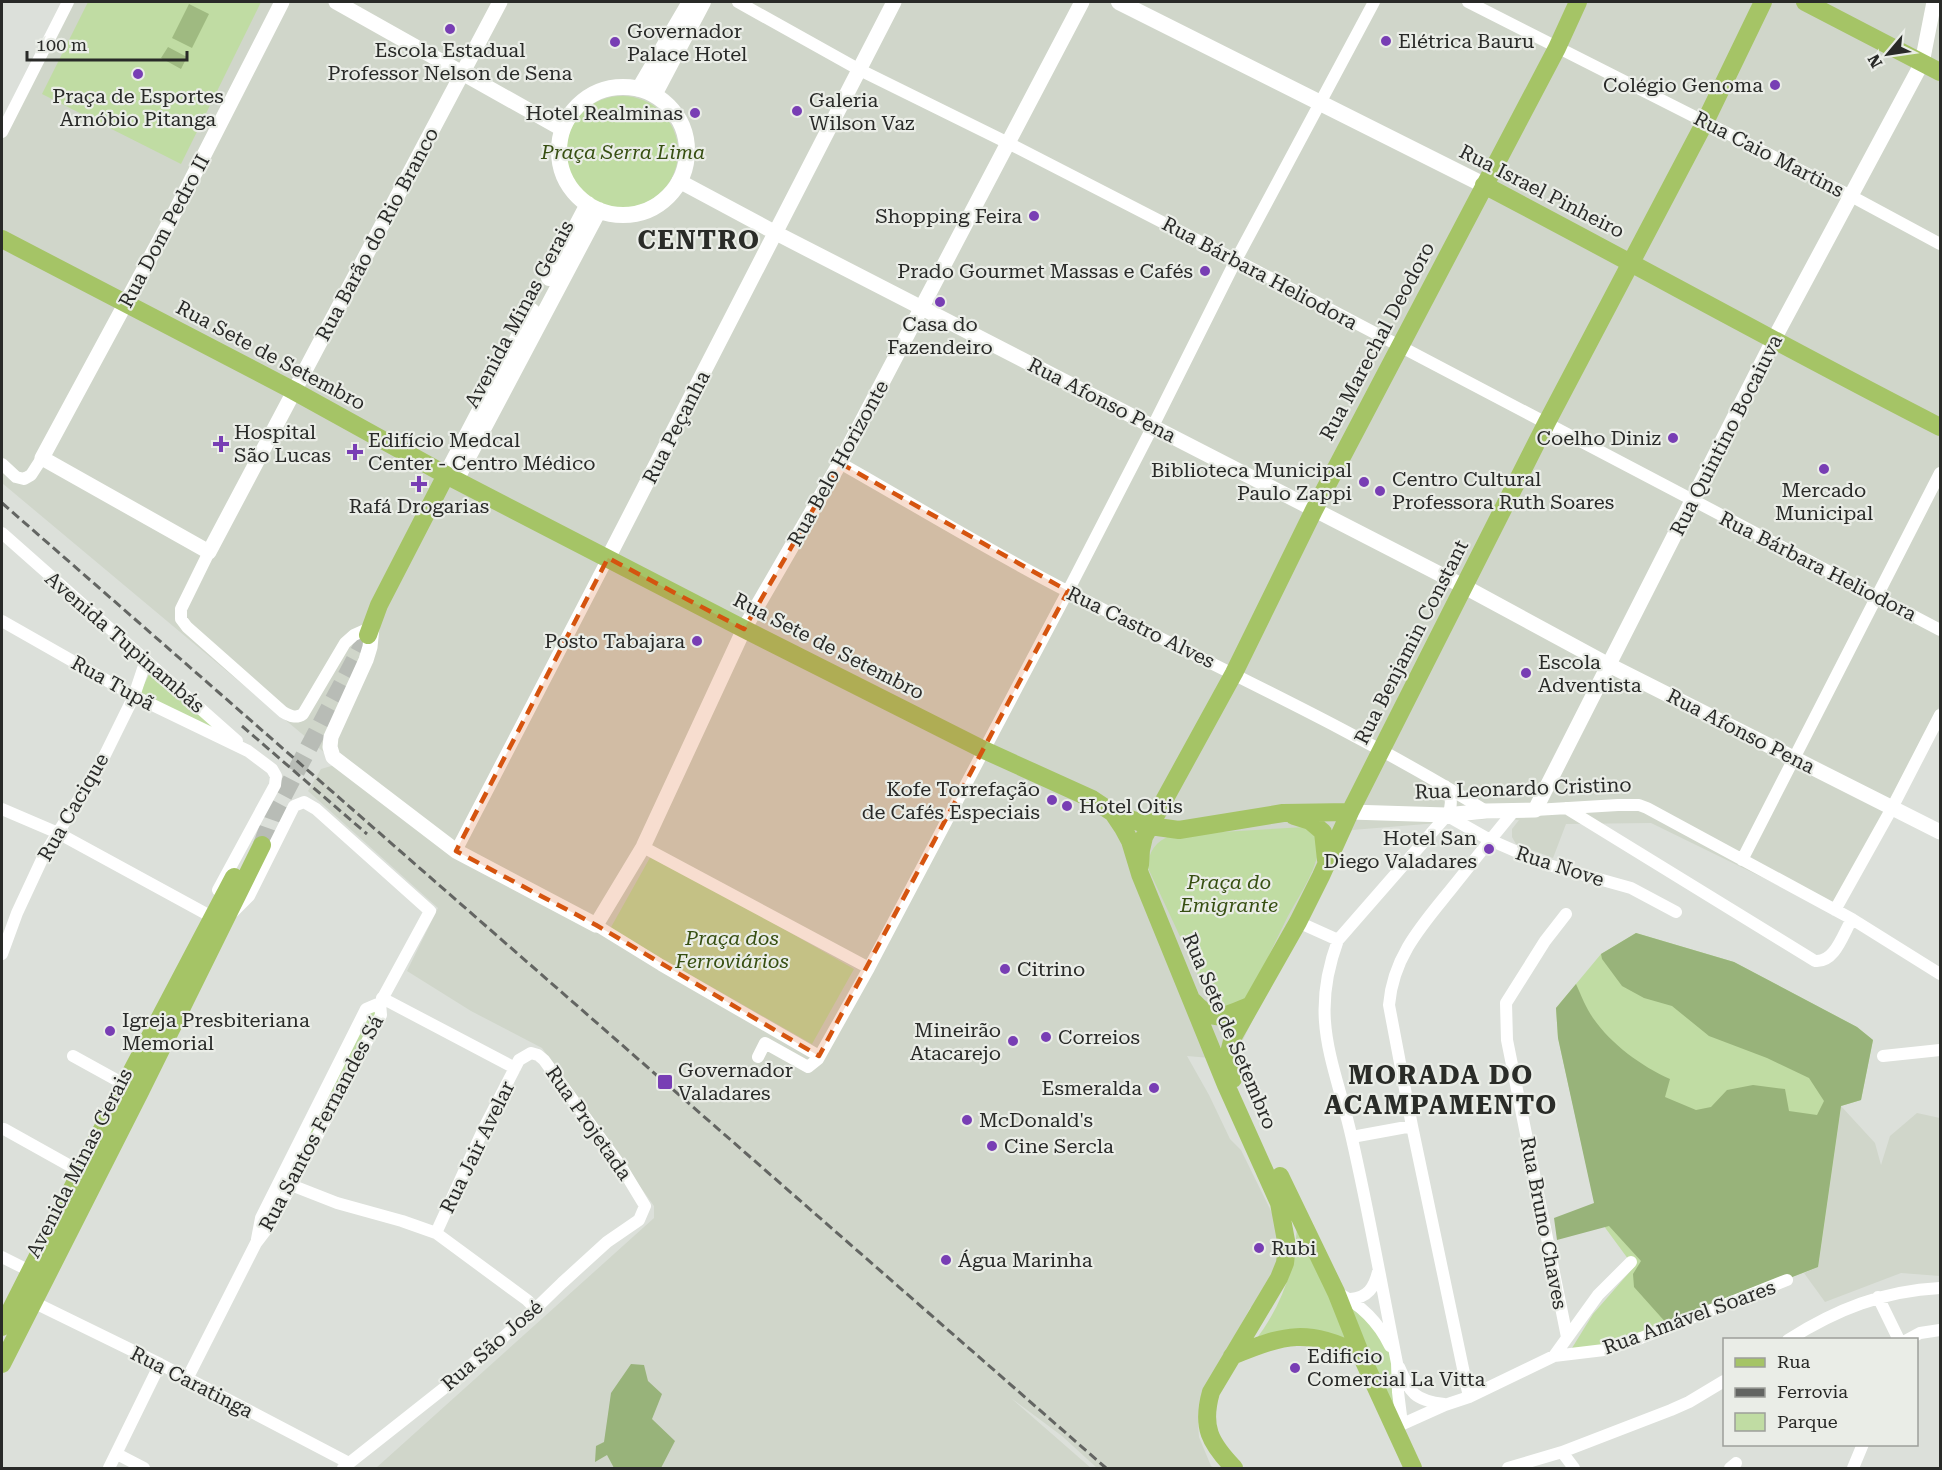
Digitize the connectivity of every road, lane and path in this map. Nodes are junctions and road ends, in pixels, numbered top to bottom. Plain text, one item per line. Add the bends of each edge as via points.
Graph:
1 (68, 2) edge
2 (282, 2) edge
3 (336, 2) edge
4 (500, 2) edge
5 (690, 2) edge
6 (703, 2) edge
7 (738, 2) edge
8 (894, 2) edge
9 (1082, 2) edge
10 (1119, 2) edge
11 (1374, 2) edge
12 (1468, 2) edge
13 (1578, 2) edge
14 (1763, 2) edge
15 (1805, 2) edge
16 (1934, 2) edge
17 (1557, 48) junction
18 (1922, 63) junction
19 (858, 69) junction
20 (463, 72) junction
21 (1941, 72) edge
22 (647, 92) junction
23 (1319, 102) junction
24 (1706, 122) junction
25 (562, 129) junction
26 (2, 132) edge
27 (1008, 143) junction
28 (679, 181) junction
29 (1484, 185) junction
30 (1851, 196) junction
31 (594, 207) junction
32 (776, 233) junction
33 (2, 239) edge
34 (1941, 244) edge
35 (1236, 260) junction
36 (1631, 262) junction
37 (126, 304) junction
38 (922, 307) junction
39 (1773, 341) junction
40 (1401, 346) junction
41 (294, 391) junction
42 (1547, 422) junction
43 (1153, 426) junction
44 (1941, 427) edge
45 (42, 458) junction
46 (840, 463) junction
47 (2, 464) edge
48 (1941, 473) edge
49 (451, 477) junction
50 (1692, 500) junction
51 (1314, 510) junction
52 (2, 533) edge
53 (209, 552) junction
54 (608, 558) junction
55 (1465, 588) junction
56 (1068, 591) junction
57 (1877, 596) junction
58 (2, 621) edge
59 (744, 629) junction
60 (1941, 630) edge
61 (370, 631) junction
62 (146, 660) junction
63 (1609, 665) junction
64 (1234, 673) junction
65 (134, 696) junction
66 (1941, 715) edge
67 (984, 750) junction
68 (1382, 750) junction
69 (248, 751) junction
70 (1794, 757) junction
71 (275, 785) joint
72 (1445, 786) junction
73 (2, 801) edge
74 (1566, 808) junction
75 (1892, 808) junction
76 (2, 809) edge
77 (1535, 810) junction
78 (1486, 811) junction
79 (1514, 811) junction
80 (1350, 812) junction
81 (1113, 813) junction
82 (1283, 813) junction
83 (1446, 815) junction
84 (1150, 826) junction
85 (46, 827) junction
86 (1941, 832) edge
87 (58, 833) junction
88 (1490, 840) junction
89 (258, 843) tunnel mouth
90 (643, 847) junction
91 (456, 851) junction
92 (1742, 860) junction
93 (1140, 873) junction
94 (1321, 876) junction
95 (1835, 910) junction
96 (430, 911) joint
97 (1676, 912) dead end
98 (219, 914) junction
99 (1566, 914) dead end
100 (1852, 919) junction
101 (1298, 922) junction
102 (596, 926) junction
103 (1338, 940) junction
104 (2, 954) edge
105 (869, 968) junction
106 (1941, 974) edge
107 (381, 1000) junction
108 (1192, 1000) junction
109 (1249, 1006) junction
110 (1941, 1050) edge
111 (73, 1056) dead end
112 (819, 1056) junction
113 (1883, 1056) dead end
114 (758, 1057) dead end
115 (515, 1068) junction
116 (1233, 1080) joint
117 (133, 1088) junction
118 (1412, 1126) junction
119 (4, 1129) dead end
120 (1352, 1137) junction
121 (81, 1172) junction
122 (291, 1185) junction
123 (639, 1220) joint
124 (436, 1233) junction
125 (256, 1243) junction
126 (2, 1257) edge
127 (1631, 1262) dead end
128 (30, 1271) junction
129 (1379, 1271) junction
130 (1787, 1280) dead end
131 (1941, 1288) edge
132 (1343, 1295) junction
133 (1878, 1297) junction
134 (26, 1299) junction
135 (536, 1309) junction
136 (2, 1326) edge
137 (1941, 1330) edge
138 (1567, 1337) junction
139 (1791, 1338) edge
140 (1898, 1338) edge
141 (1911, 1338) edge
142 (1232, 1356) junction
143 (1361, 1356) junction
144 (1554, 1356) junction
145 (1398, 1363) junction
146 (2, 1364) edge
147 (160, 1364) junction
148 (187, 1379) junction
149 (1723, 1382) edge
150 (1469, 1396) junction
151 (1445, 1405) junction
152 (1398, 1426) junction
153 (1862, 1446) edge
154 (1562, 1452) junction
155 (117, 1454) junction
156 (346, 1466) edge
157 (109, 1468) edge
158 (144, 1468) edge
159 (1234, 1468) edge
160 (1413, 1468) edge
161 (1508, 1468) edge
162 (1572, 1468) edge
163 (1853, 1468) edge

1 - 26 street
2 - 37 street, Rua Dom Pedro II
3 - 20 street
4 - 20 street, Rua Barão do Rio Branco
5 - 22 main road
6 - 22 main road
7 - 19 street, Rua Bárbara Heliodora
8 - 19 street, Rua Peçanha
9 - 27 street, Rua Belo Horizonte
10 - 23 main road, Rua Israel Pinheiro
11 - 23 street
12 - 17 street, Rua Caio Martins
13 - 17 main road, Rua Marechal Deodoro
14 - 24 main road, Rua Benjamin Constant
15 - 18 main road
16 - 18 street, Rua Quintino Bocaiuva
17 - 24 street, Rua Caio Martins
17 - 29 main road, Rua Marechal Deodoro
18 - 21 main road
18 - 30 street, Rua Quintino Bocaiuva
19 - 27 street, Rua Bárbara Heliodora
19 - 32 street, Rua Peçanha
20 - 25 street
20 - 41 street, Rua Barão do Rio Branco
22 - 25 main road via 620,86 602,90 571,112
22 - 28 main road via 667,105 684,133 687,149
23 - 29 main road, Rua Israel Pinheiro
23 - 35 street
24 - 30 street, Rua Caio Martins
24 - 36 main road, Rua Benjamin Constant
25 - 31 main road via 562,171 572,190
27 - 35 street, Rua Bárbara Heliodora
27 - 38 street, Rua Belo Horizonte
28 - 31 main road via 669,195 639,213 621,215
28 - 32 street, Rua Afonso Pena
29 - 36 main road, Rua Israel Pinheiro
29 - 40 main road, Rua Marechal Deodoro
30 - 34 street, Rua Caio Martins
30 - 39 street, Rua Quintino Bocaiuva
31 - 49 main road, Avenida Minas Gerais
32 - 38 street, Rua Afonso Pena
32 - 54 street, Rua Peçanha
33 - 37 main road, Rua Sete de Setembro
35 - 40 street, Rua Bárbara Heliodora
35 - 43 street
36 - 39 main road, Rua Israel Pinheiro
36 - 42 main road, Rua Benjamin Constant
37 - 41 main road, Rua Sete de Setembro
37 - 45 street, Rua Dom Pedro II
38 - 43 street, Rua Afonso Pena
38 - 46 street, Rua Belo Horizonte
39 - 44 main road, Rua Israel Pinheiro
39 - 50 street, Rua Quintino Bocaiuva
40 - 42 street, Rua Bárbara Heliodora
40 - 51 main road, Rua Marechal Deodoro
41 - 49 main road, Rua Sete de Setembro
41 - 53 street, Rua Barão do Rio Branco
42 - 50 street, Rua Bárbara Heliodora
42 - 55 main road, Rua Benjamin Constant
43 - 51 street, Rua Afonso Pena
43 - 56 street
45 - 47 street via 24,479
45 - 53 street
46 - 56 street, Rua Castro Alves
46 - 59 street, Rua Belo Horizonte
48 - 57 street
49 - 54 main road, Rua Sete de Setembro
49 - 61 main road, Avenida Minas Gerais via 379,605
50 - 57 street, Rua Bárbara Heliodora
50 - 63 street, Rua Quintino Bocaiuva
51 - 55 street, Rua Afonso Pena
51 - 64 main road, Rua Marechal Deodoro
52 - 62 street, Avenida Tupinambás
53 - 61 street, Rua Barão do Rio Branco via 180,613 187,627 283,712 297,717 305,712 345,643 354,635
54 - 59 main road, Rua Sete de Setembro
54 - 91 street, Rua Peçanha
55 - 63 street, Rua Afonso Pena
55 - 68 main road, Rua Benjamin Constant
56 - 64 street, Rua Castro Alves
56 - 67 street
57 - 60 street, Rua Bárbara Heliodora
57 - 70 street
58 - 65 street, Rua Tupã
59 - 67 main road, Rua Sete de Setembro
59 - 90 street, Rua Belo Horizonte
61 - 91 street, Avenida Minas Gerais via 366,660 331,737 333,757
62 - 65 street, Rua Cacique
62 - 69 street, Avenida Tupinambás
63 - 70 street, Rua Afonso Pena
63 - 77 street, Rua Quintino Bocaiuva
64 - 68 street, Rua Castro Alves
64 - 84 main road, Rua Marechal Deodoro
65 - 69 street, Rua Tupã
65 - 87 street, Rua Cacique via 99,767
66 - 75 street
67 - 81 main road, Rua Sete de Setembro via 1092,799
67 - 105 street
68 - 72 street, Rua Castro Alves
68 - 80 main road, Rua Benjamin Constant
69 - 71 street, Rua Tupã via 272,769
70 - 75 street, Rua Afonso Pena
70 - 92 street
71 - 98 street, Avenida Minas Gerais via 220,885
72 - 78 street, Rua Castro Alves
72 - 83 street via 1452,799
73 - 85 street via 36,817
74 - 77 street, Rua Leonardo Cristino
74 - 92 street, Rua Leonardo Cristino via 1639,805
74 - 100 street via 1815,961 1832,955
75 - 86 street, Rua Afonso Pena
75 - 95 street
76 - 85 street
77 - 79 street, Rua Leonardo Cristino
78 - 79 street, Rua Leonardo Cristino
78 - 83 street, Rua Leonardo Cristino
79 - 88 street
80 - 82 main road, Rua Leonardo Cristino
80 - 83 street, Rua Leonardo Cristino
80 - 94 main road, Rua Benjamin Constant
81 - 84 main road
81 - 93 main road, Rua Sete de Setembro via 1130,841
82 - 84 main road, Rua Leonardo Cristino via 1179,830
82 - 94 main road via 1310,821 1323,832 1326,859
83 - 88 street, Rua Nove
83 - 103 street
84 - 93 main road via 1141,850
85 - 87 street
87 - 98 street
87 - 104 street, Rua Cacique via 17,913
88 - 97 street, Rua Nove via 1545,864 1630,888
88 - 118 street via 1416,934 1391,985 1389,1005
89 - 98 main road, Avenida Minas Gerais
90 - 102 street, Rua Belo Horizonte
90 - 105 street
91 - 102 street
92 - 95 street, Rua Leonardo Cristino
93 - 108 main road, Rua Sete de Setembro
94 - 101 main road, Rua Benjamin Constant
95 - 100 street, Rua Leonardo Cristino
96 - 98 street, Avenida Minas Gerais via 316,809 298,803 249,896
96 - 107 street, Rua Santos Fernandes Sá
98 - 117 main road, Avenida Minas Gerais
99 - 138 street, Rua Bruno Chaves via 1506,1003 1508,1040
100 - 106 street, Rua Leonardo Cristino
101 - 103 street
101 - 109 main road, Rua Benjamin Constant
102 - 112 street
103 - 120 street via 1330,960 1324,999 1325,1031
105 - 112 street
107 - 115 street, Rua Jair Avelar
107 - 122 street, Rua Santos Fernandes Sá via 381,1015
107 - 125 street, Rua Santos Fernandes Sá via 366,1009 261,1218
108 - 109 main road via 1216,1017
108 - 142 main road, Rua Sete de Setembro via 1279,1203 1286,1236 1286,1256 1279,1278
109 - 116 main road, Rua Benjamin Constant via 1228,1053 1227,1065
110 - 113 street
111 - 117 street
112 - 114 street via 808,1066 765,1043
115 - 123 street, Rua Projetada via 527,1054 544,1060 642,1199 644,1210
115 - 124 street, Rua Jair Avelar
116 - 132 main road, Rua Sete de Setembro
117 - 121 main road, Avenida Minas Gerais
117 - 134 main road, Avenida Minas Gerais
118 - 120 street
118 - 150 street
119 - 121 street
120 - 129 street
121 - 128 main road, Avenida Minas Gerais
122 - 124 street
122 - 125 street, Rua Santos Fernandes Sá
123 - 135 street, Rua São José via 607,1242
124 - 135 street
125 - 148 street, Rua Santos Fernandes Sá
126 - 128 street
127 - 138 street, Rua Amável Soares via 1598,1295
128 - 134 main road, Avenida Minas Gerais
129 - 132 street via 1372,1289 1362,1296
129 - 145 street
130 - 144 street, Rua Amável Soares via 1632,1341 1594,1352
131 - 133 street via 1910,1289
132 - 143 main road, Rua Sete de Setembro
132 - 145 street via 1380,1327
133 - 139 street via 1829,1316
133 - 140 street
134 - 136 main road, Avenida Minas Gerais
134 - 146 main road, Avenida Minas Gerais
134 - 147 street, Rua Caratinga
135 - 156 street, Rua São José
137 - 141 street
138 - 144 street, Rua Amável Soares
142 - 143 main road via 1268,1341 1299,1336 1324,1340
142 - 159 main road, Rua Sete de Setembro via 1211,1392 1206,1420 1215,1447
143 - 152 main road, Rua Sete de Setembro
144 - 150 street, Rua Amável Soares
145 - 151 street via 1413,1395
145 - 152 street
147 - 148 street, Rua Caratinga
147 - 155 street
148 - 156 street, Rua Caratinga
149 - 154 street via 1671,1410
150 - 151 street, Rua Amável Soares
151 - 152 street, Rua Amável Soares
152 - 160 main road, Rua Sete de Setembro
153 - 163 street
154 - 161 street
154 - 162 street
155 - 157 street
155 - 158 street

